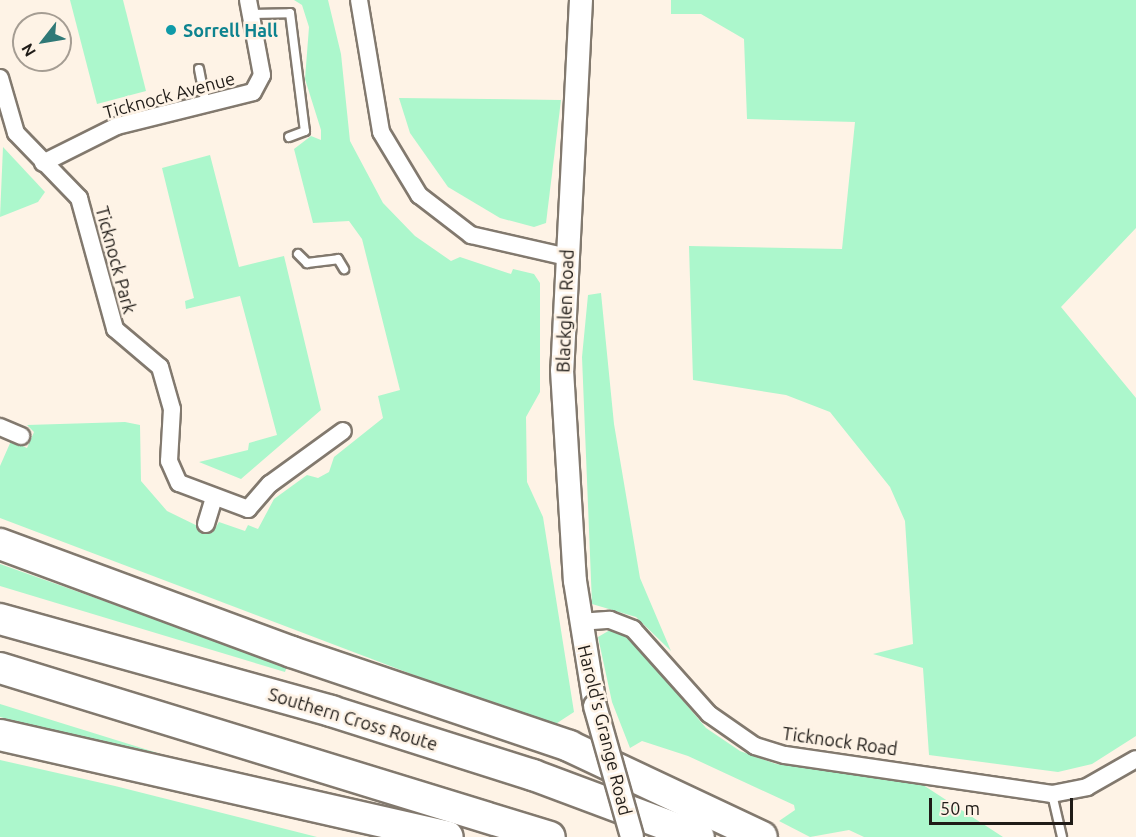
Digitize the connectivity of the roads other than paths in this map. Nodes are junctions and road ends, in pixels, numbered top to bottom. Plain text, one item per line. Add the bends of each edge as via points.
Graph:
1 (359, 0) edge
2 (581, 0) edge
3 (249, 7) edge
4 (199, 69) dead end
5 (0, 78) edge
6 (206, 106) junction
7 (289, 136) dead end
8 (43, 163) junction
9 (297, 254) dead end
10 (567, 257) junction
11 (344, 269) dead end
12 (0, 427) edge
13 (343, 431) dead end
14 (21, 436) dead end
15 (214, 498) junction
16 (206, 524) dead end
17 (0, 544) edge
18 (0, 619) edge
19 (579, 622) junction
20 (0, 668) edge
21 (495, 724) junction
22 (0, 735) edge
23 (1136, 759) edge
24 (1052, 794) junction
25 (697, 836) edge
26 (448, 837) edge
27 (550, 837) edge
28 (632, 837) edge
29 (762, 837) edge
30 (1062, 837) edge

1 - 10 street via 381,132 418,195 471,235
2 - 10 street, Blackglen Road via 579,118
3 - 6 street, Ticknock Avenue via 262,75 254,92
3 - 7 lane via 290,13 305,131
4 - 6 lane
5 - 8 street, Ticknock Park via 16,132
6 - 8 street, Ticknock Avenue via 117,126
8 - 15 street, Ticknock Park via 79,198 115,329 160,367 172,410 172,473 190,491
9 - 11 lane via 307,263 338,259
10 - 19 street, Blackglen Road via 566,478
12 - 14 street
13 - 15 street, Ticknock Park via 270,484 248,509
15 - 16 street
17 - 21 highway
18 - 25 highway, Southern Cross Route via 331,711 533,775
19 - 24 street, Ticknock Road via 610,620 633,629 709,714 755,746
19 - 28 street, Harold's Grange Road, bridge via 595,706
20 - 27 highway
21 - 25 highway via 661,802
21 - 29 highway via 569,746
22 - 26 highway
23 - 24 street, Ticknock Road via 1087,787
24 - 30 lane

